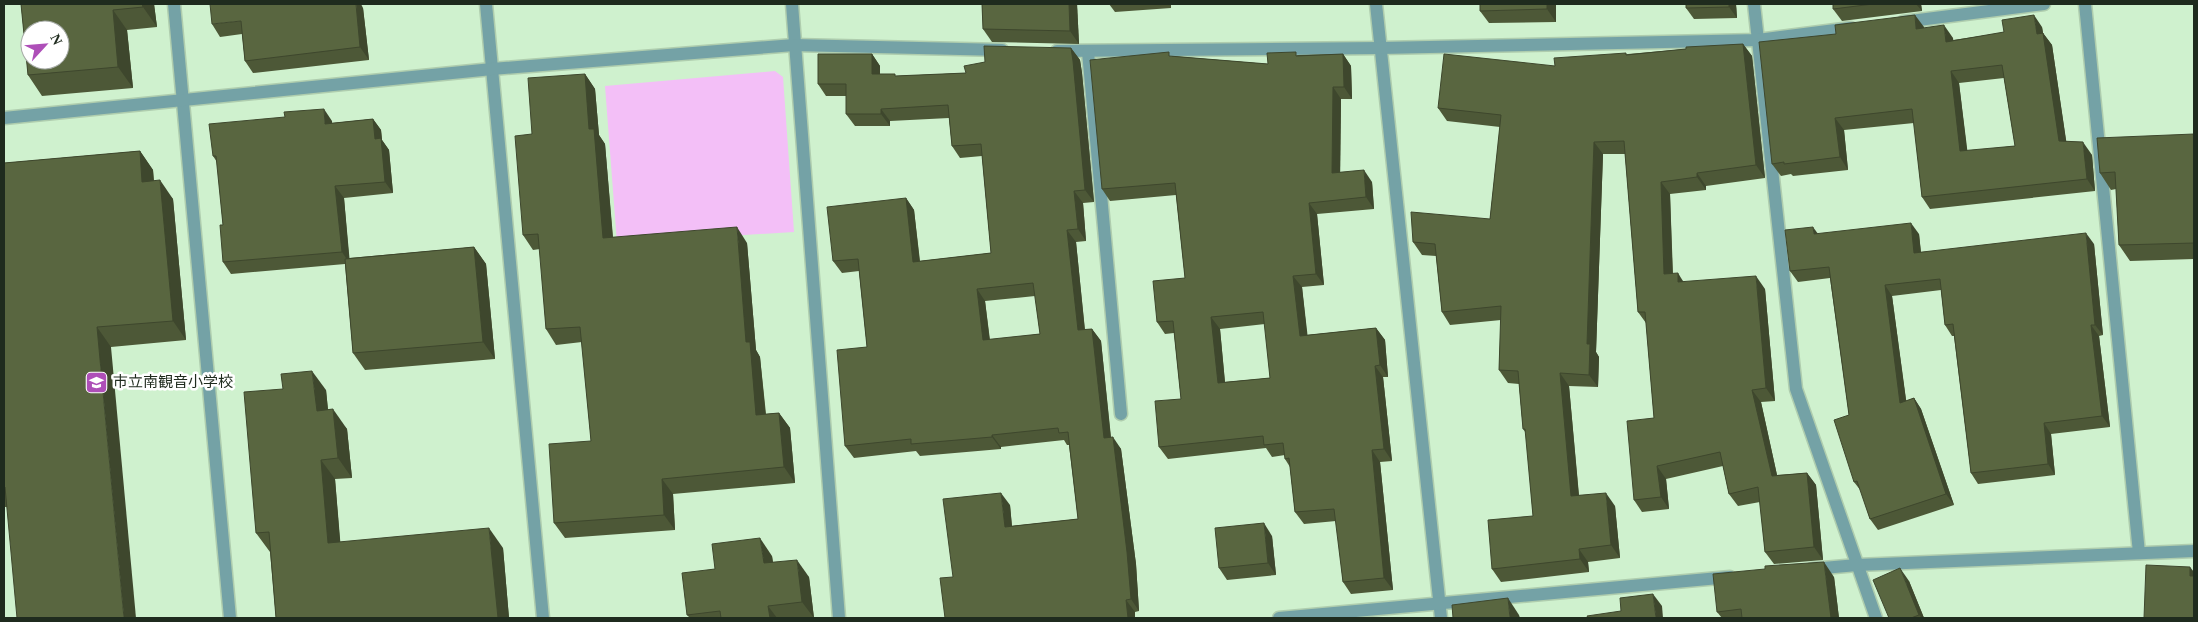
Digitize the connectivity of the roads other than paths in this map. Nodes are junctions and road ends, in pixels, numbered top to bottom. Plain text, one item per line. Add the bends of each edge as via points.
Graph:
1 (174, 4) edge
2 (486, 4) edge
3 (792, 4) edge
4 (1376, 4) edge
5 (1754, 4) edge
6 (2044, 4) edge
7 (2085, 4) edge
8 (1886, 24) edge
9 (1867, 26) edge
10 (1758, 40) junction
11 (794, 45) junction
12 (1381, 48) junction
13 (1020, 50) edge
14 (1049, 51) edge
15 (1088, 52) junction
16 (492, 69) junction
17 (184, 101) junction
18 (4, 118) edge
19 (1122, 414) dead end
20 (2194, 550) edge
21 (2139, 553) junction
22 (1856, 566) junction
23 (1797, 571) edge
24 (1747, 575) edge
25 (1440, 603) junction
26 (230, 618) edge
27 (543, 618) edge
28 (839, 618) edge
29 (1280, 618) edge
30 (1441, 618) edge
31 (1876, 618) edge

1 - 17 street
2 - 16 street
3 - 11 street
4 - 12 street
5 - 10 street
6 - 8 street
7 - 21 street
9 - 10 street
10 - 12 street
10 - 22 street via 1796,389
11 - 13 street
11 - 16 street
11 - 28 street
12 - 15 street
12 - 25 street
14 - 15 street
15 - 19 street
16 - 17 street
16 - 27 street
17 - 18 street
17 - 26 street
20 - 21 street
21 - 22 street
22 - 23 street
22 - 31 street
24 - 25 street
25 - 29 street
25 - 30 street

